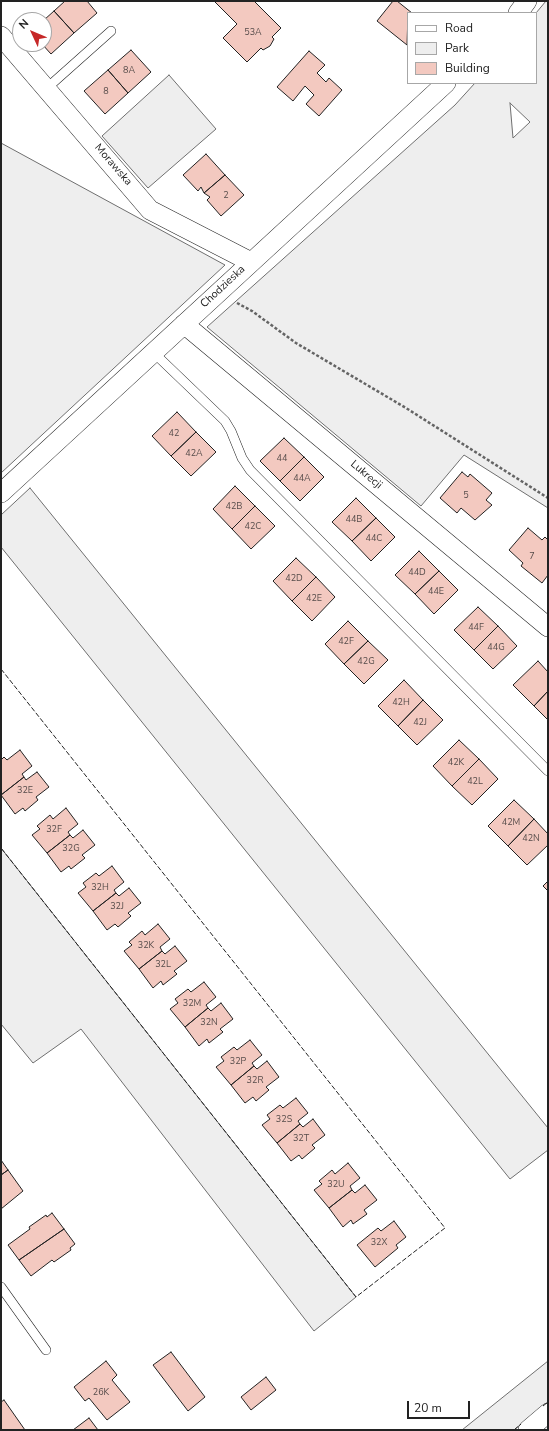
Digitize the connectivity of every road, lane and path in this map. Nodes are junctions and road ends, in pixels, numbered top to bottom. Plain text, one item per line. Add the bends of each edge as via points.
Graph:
1 (527, 1) edge
2 (519, 12) edge
3 (111, 31) dead end
4 (1, 36) edge
5 (445, 84) edge
6 (46, 88) junction
7 (251, 262) junction
8 (217, 293) junction
9 (184, 324) junction
10 (153, 352) junction
11 (1, 493) edge
12 (548, 498) edge
13 (548, 627) edge
14 (548, 771) edge
15 (1, 1287) edge
16 (46, 1350) dead end
17 (548, 1413) edge
18 (528, 1430) edge

1 - 2 street
3 - 6 lane
4 - 6 street, Morawska
5 - 7 street, Chodzieska
6 - 7 street, Morawska via 150,210
7 - 8 street, Chodzieska
8 - 9 street, Chodzieska
8 - 12 path via 252,311 296,343 406,408
9 - 10 street, Chodzieska
9 - 13 street, Lukrecji
10 - 11 street, Chodzieska
10 - 14 lane via 225,421 250,470
15 - 16 lane
17 - 18 street

